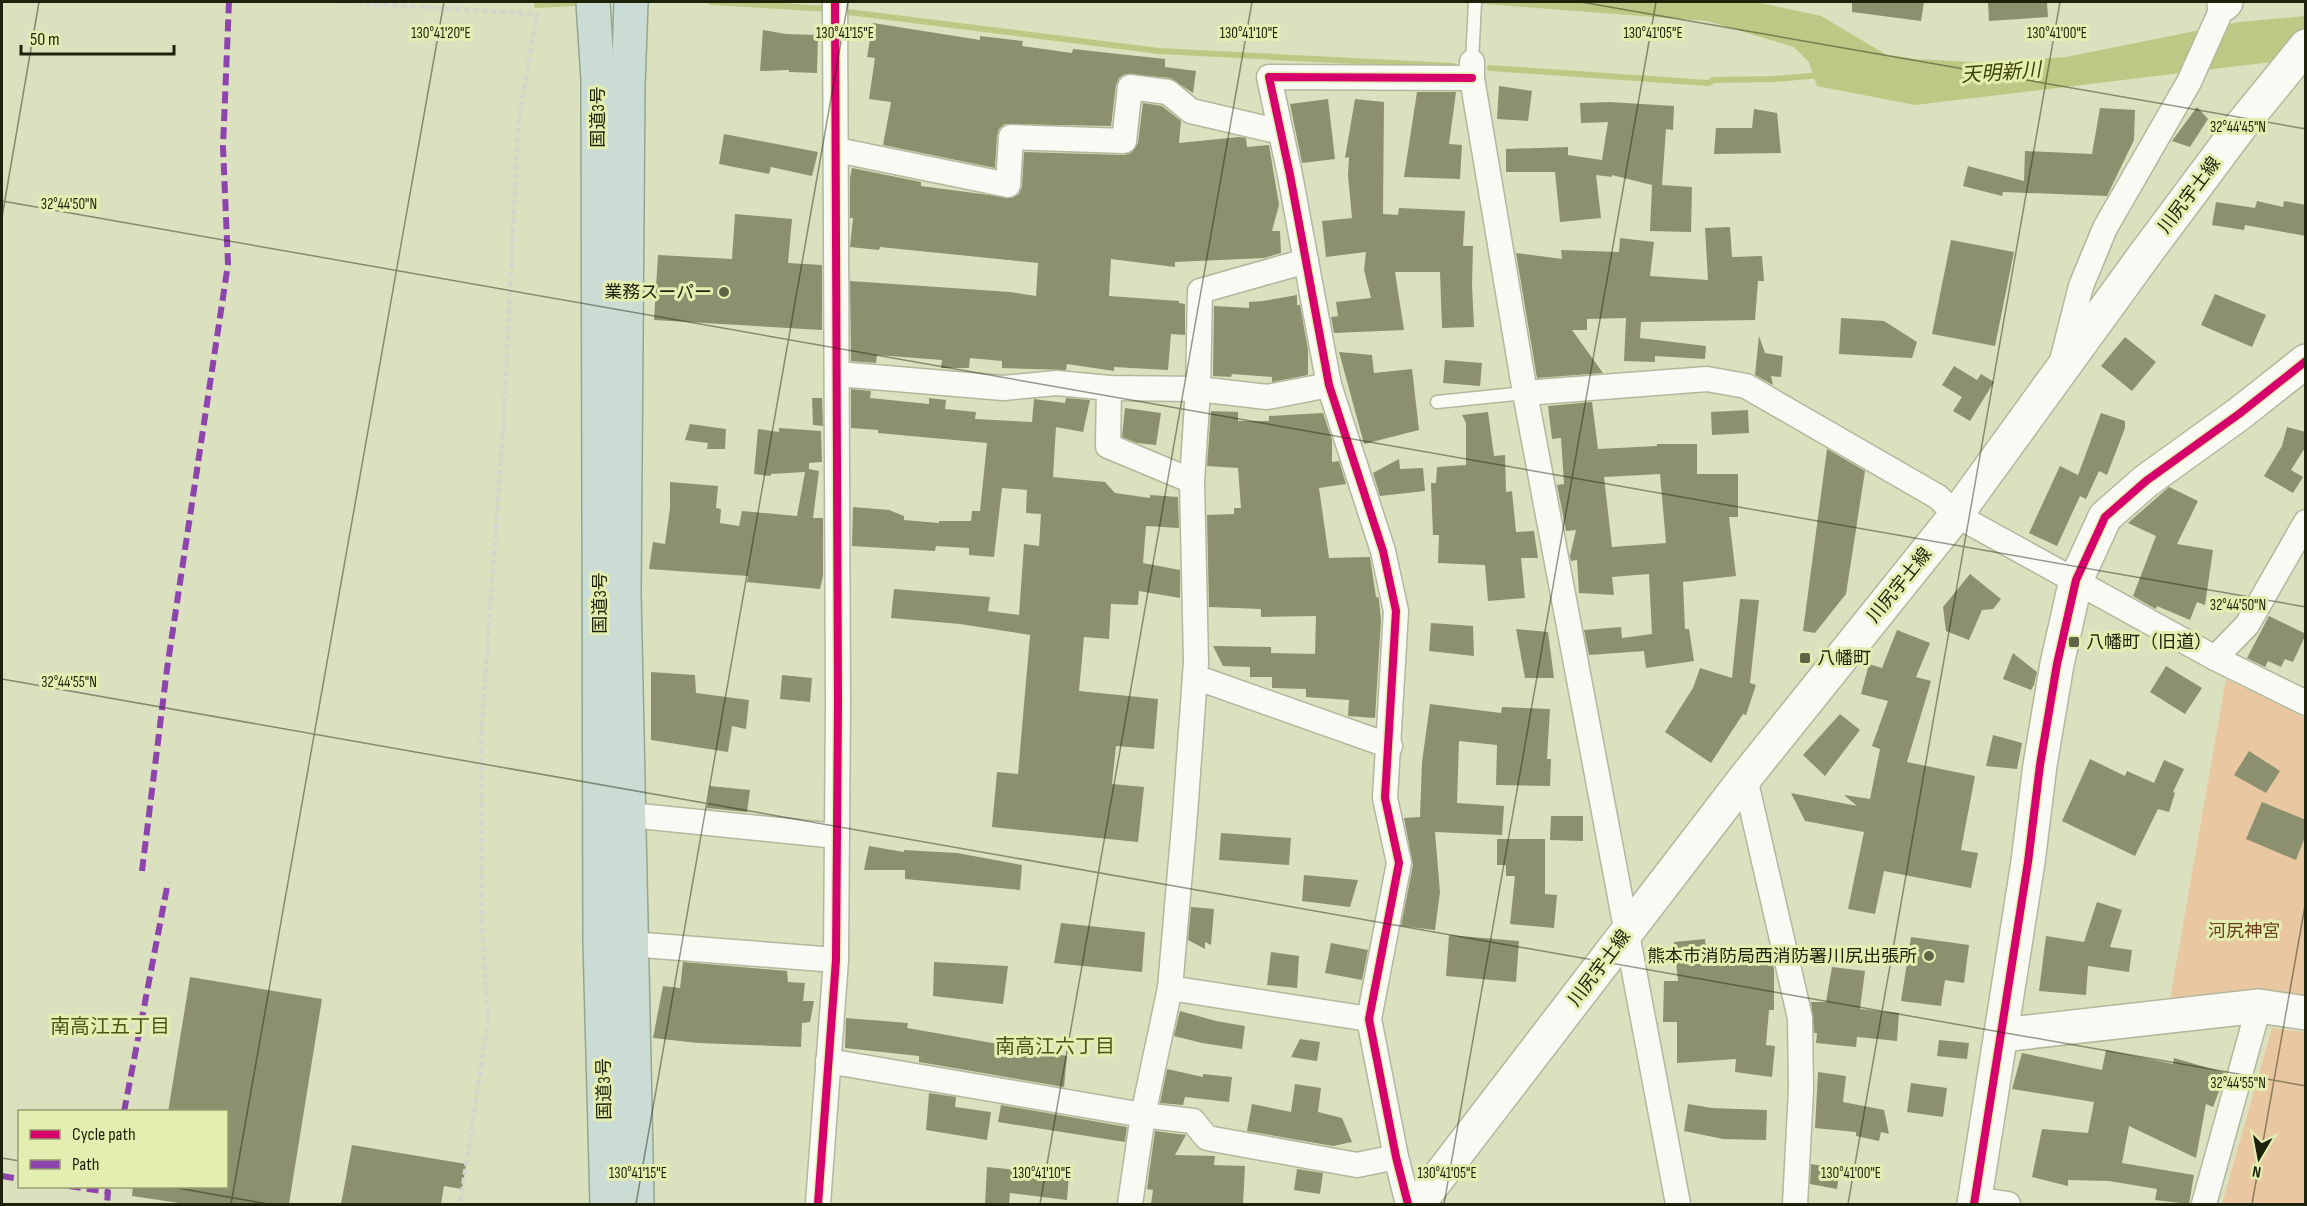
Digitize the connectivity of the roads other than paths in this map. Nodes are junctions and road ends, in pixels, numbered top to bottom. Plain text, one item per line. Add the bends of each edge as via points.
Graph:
1 (593, 2) edge
2 (631, 2) edge
3 (835, 2) edge
4 (1475, 2) edge
5 (2225, 3) edge
6 (2306, 46) edge
7 (1472, 70) junction
8 (1281, 132) junction
9 (837, 150) junction
10 (1306, 261) junction
11 (2306, 361) edge
12 (2060, 369) junction
13 (838, 374) junction
14 (1329, 385) junction
15 (1109, 388) junction
16 (1198, 389) junction
17 (1525, 393) junction
18 (1437, 402) dead end
19 (1192, 481) junction
20 (1956, 515) junction
21 (2306, 522) edge
22 (2076, 580) junction
23 (2215, 658) junction
24 (1195, 677) junction
25 (2306, 703) edge
26 (1390, 746) junction
27 (1745, 778) junction
28 (630, 815) junction
29 (837, 836) junction
30 (1626, 932) junction
31 (600, 942) junction
32 (633, 945) junction
33 (836, 960) junction
34 (1170, 988) junction
35 (2259, 1006) junction
36 (2306, 1013) edge
37 (1369, 1019) junction
38 (2001, 1035) junction
39 (828, 1061) junction
40 (1143, 1115) junction
41 (1396, 1157) junction
42 (1975, 1202) edge
43 (607, 1204) edge
44 (637, 1204) edge
45 (818, 1204) edge
46 (1130, 1204) edge
47 (1408, 1204) edge
48 (1418, 1204) edge
49 (1678, 1204) edge
50 (1795, 1204) edge
51 (2008, 1204) edge
52 (2204, 1204) edge

1 - 31 highway, 国道3号 via 598,92
2 - 28 highway, 国道3号 via 624,581
3 - 9 street
4 - 7 lane
5 - 12 street via 2189,82 2105,228 2081,286
6 - 12 main road, 川尻宇土線 via 2240,127
7 - 8 street via 1269,77
7 - 17 street
8 - 9 street via 1191,111 1168,92 1130,87 1124,141 1011,137 1008,185
8 - 10 street
9 - 13 street
10 - 14 street
10 - 16 street via 1200,291
11 - 22 main road via 2146,481 2105,517
12 - 20 main road, 川尻宇土線
13 - 15 street via 1003,388 1057,383
13 - 29 street
14 - 16 street via 1267,397
14 - 26 street via 1383,551 1396,611
15 - 16 street
15 - 19 street via 1108,446
16 - 19 street
17 - 18 lane
17 - 20 street via 1707,379 1746,386 1938,497
17 - 30 street
19 - 24 street
20 - 22 street
20 - 27 main road, 川尻宇土線
21 - 23 street via 2247,625
22 - 23 street
22 - 38 main road via 2042,754
23 - 25 street
24 - 26 street
24 - 34 street
26 - 37 street via 1385,798 1399,863
27 - 30 main road, 川尻宇土線
27 - 50 street via 1800,1018
28 - 29 street
28 - 32 highway, 国道3号
29 - 33 street
30 - 48 main road, 川尻宇土線
30 - 49 street
31 - 32 street
31 - 43 highway, 国道3号
32 - 33 street
32 - 44 highway, 国道3号
33 - 39 street
34 - 37 street
34 - 40 street
35 - 36 main road
35 - 38 main road
35 - 52 street
37 - 41 street
38 - 42 main road
39 - 40 street
39 - 45 street
40 - 41 street via 1193,1121 1207,1138 1357,1165
40 - 46 street
41 - 47 street
42 - 51 street

